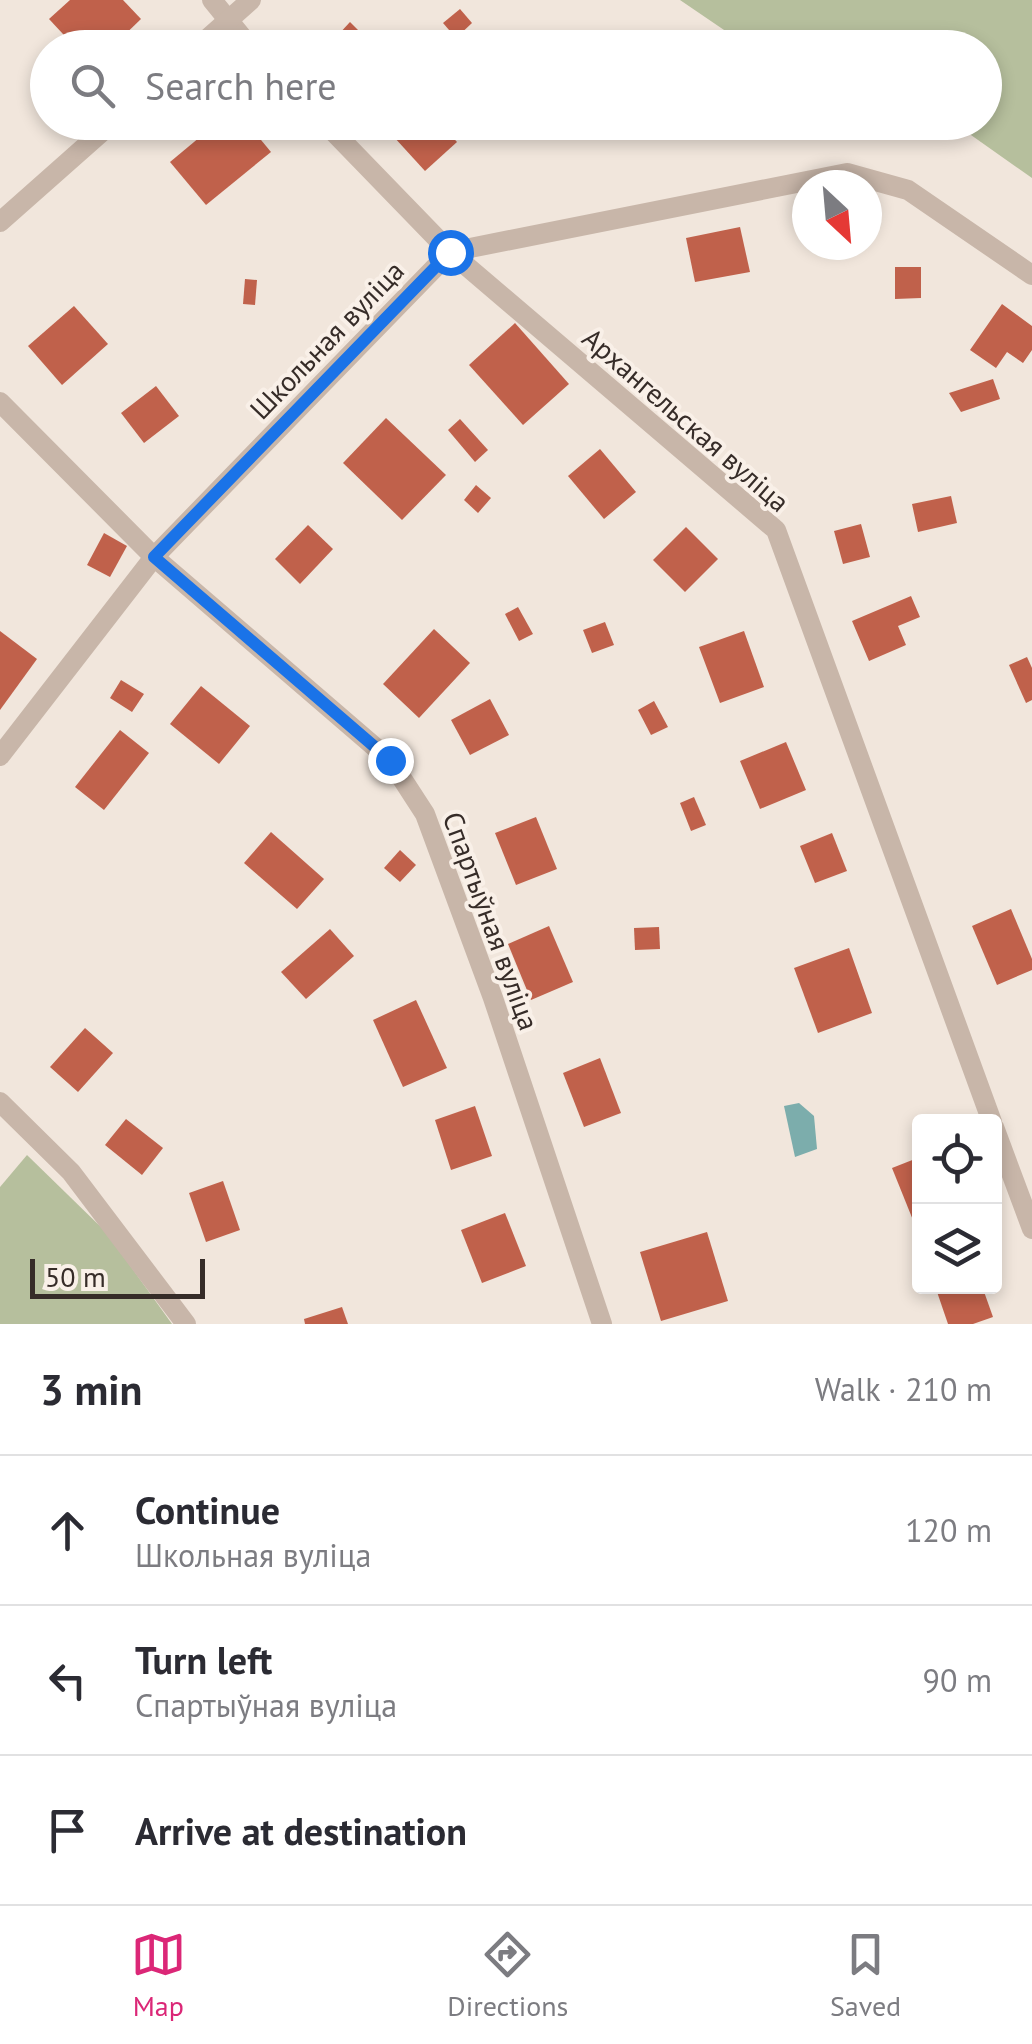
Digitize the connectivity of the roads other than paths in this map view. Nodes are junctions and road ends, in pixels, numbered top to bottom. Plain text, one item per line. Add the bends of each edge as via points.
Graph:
1 (212, 0) edge
2 (251, 0) edge
3 (226, 22) junction
4 (217, 30) edge
5 (234, 30) edge
6 (93, 140) edge
7 (341, 140) edge
8 (0, 222) edge
9 (450, 252) junction
10 (1032, 275) edge
11 (0, 402) edge
12 (154, 557) junction
13 (0, 756) edge
14 (0, 1102) edge
15 (990, 1114) edge
16 (1002, 1146) edge
17 (1032, 1229) edge
18 (186, 1324) edge
19 (602, 1324) edge

1 - 3 street
2 - 3 street
3 - 4 street
3 - 5 street
6 - 8 street
7 - 9 street, Архангельская вуліца
9 - 10 street via 847,173 908,190
9 - 12 street, Школьная вуліца
9 - 15 street, Архангельская вуліца via 776,530
11 - 12 street, Спартыўная вуліца
12 - 13 street, Школьная вуліца
12 - 19 street, Спартыўная вуліца via 390,760 425,814
14 - 18 street via 71,1172
16 - 17 street, Архангельская вуліца

